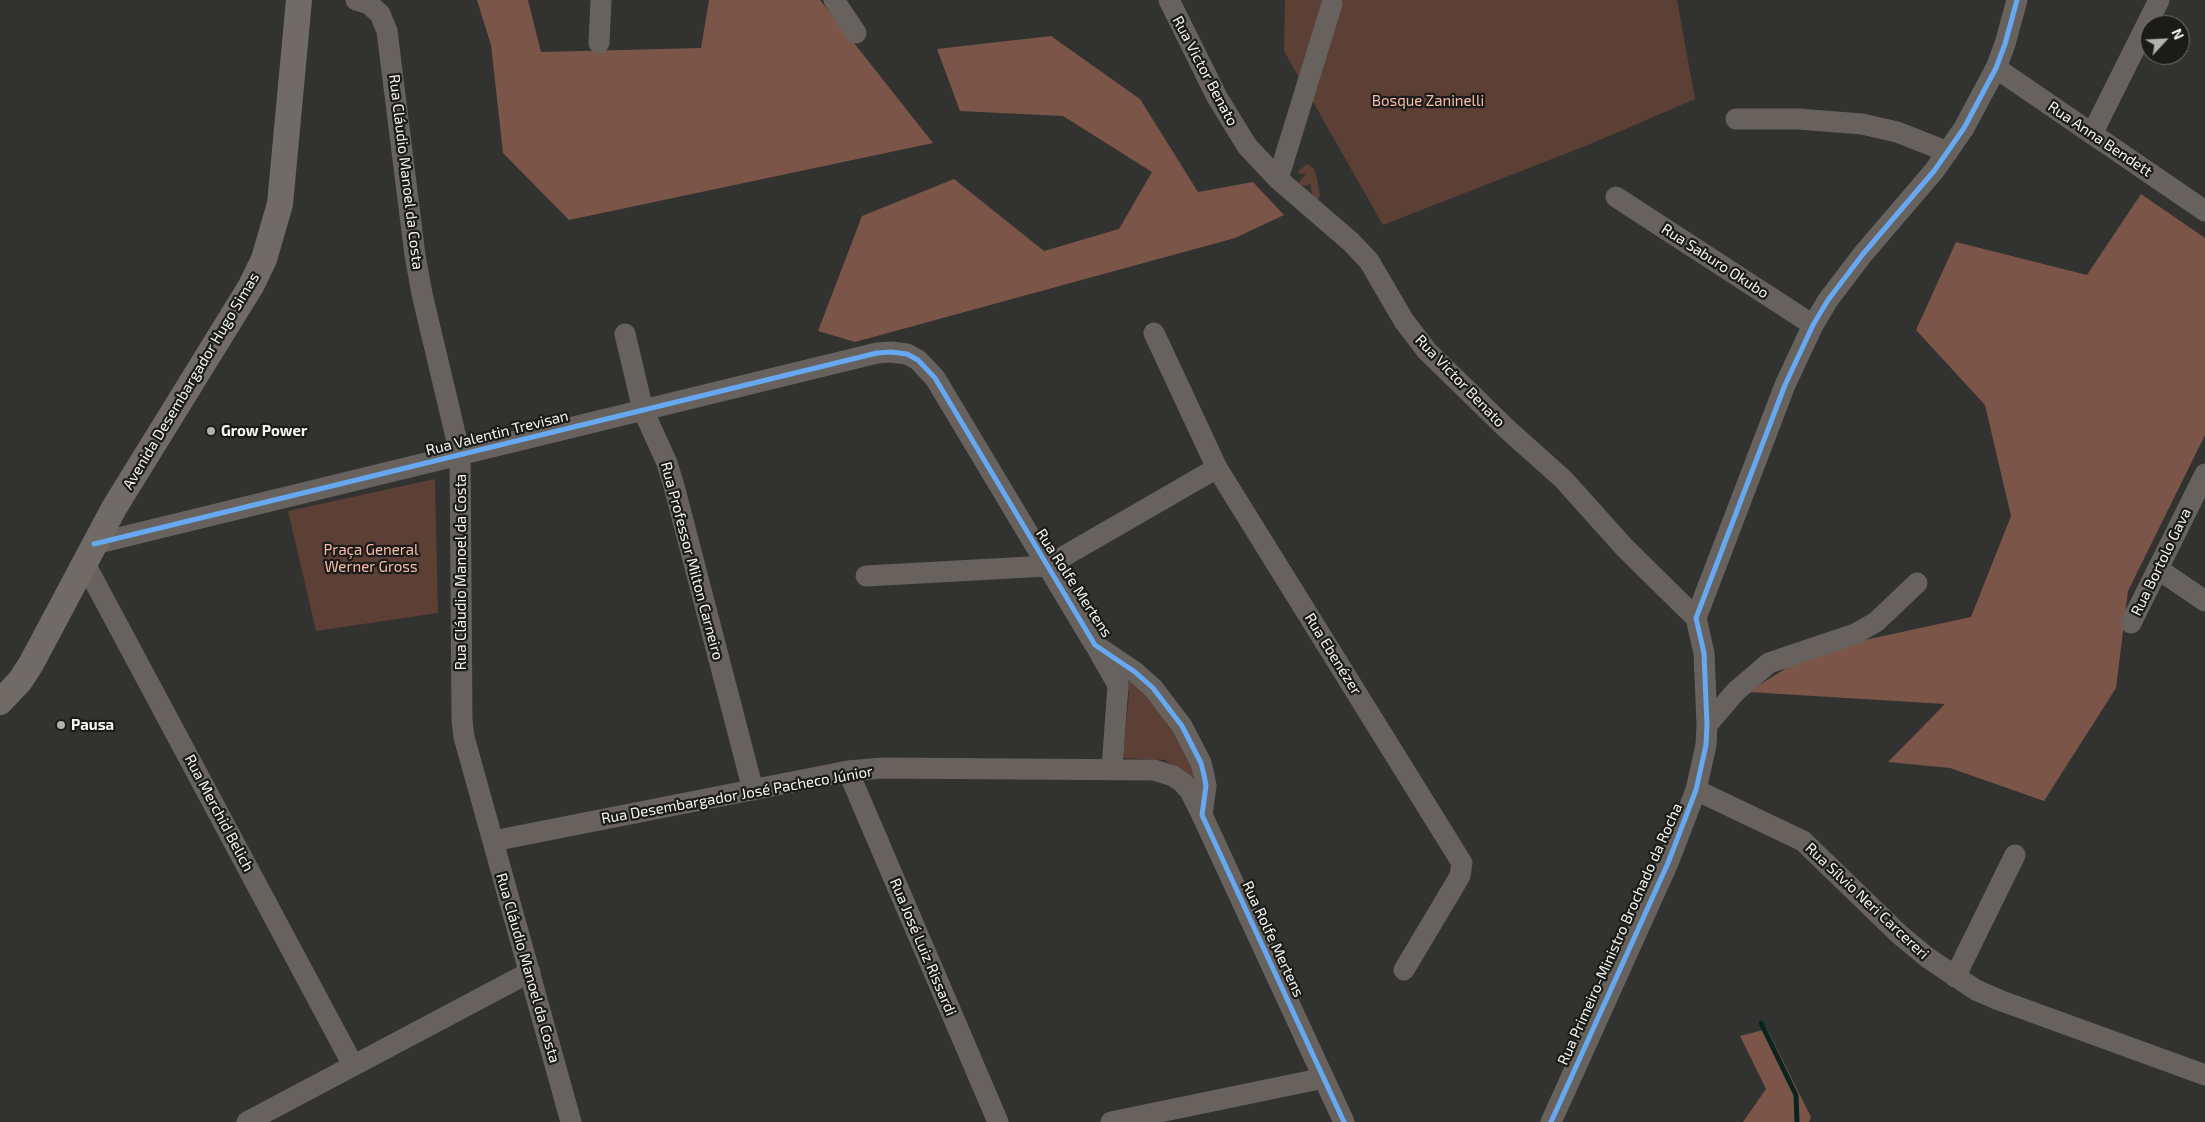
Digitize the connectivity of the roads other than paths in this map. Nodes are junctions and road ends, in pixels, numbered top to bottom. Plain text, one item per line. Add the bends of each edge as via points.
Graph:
1 (300, 0) edge
2 (356, 0) edge
3 (601, 0) edge
4 (834, 0) edge
5 (1169, 0) edge
6 (2017, 0) edge
7 (2159, 0) edge
8 (1332, 4) dead end
9 (856, 32) dead end
10 (599, 43) dead end
11 (1996, 68) junction
12 (1736, 119) dead end
13 (2092, 134) junction
14 (1948, 152) junction
15 (1278, 179) junction
16 (1616, 197) dead end
17 (2205, 211) edge
18 (1813, 325) junction
19 (1154, 333) dead end
20 (626, 334) dead end
21 (907, 354) joint
22 (643, 410) junction
23 (460, 454) junction
24 (1217, 468) junction
25 (2205, 474) edge
26 (89, 553) junction
27 (1047, 566) junction
28 (2158, 569) junction
29 (866, 576) dead end
30 (1917, 583) dead end
31 (2205, 601) edge
32 (1696, 618) junction
33 (2131, 623) dead end
34 (1095, 645) junction
35 (0, 702) edge
36 (1706, 725) junction
37 (1112, 769) junction
38 (848, 771) junction
39 (752, 790) junction
40 (1696, 790) junction
41 (1202, 815) junction
42 (493, 841) junction
43 (2014, 855) dead end
44 (1404, 970) dead end
45 (530, 972) junction
46 (1955, 977) junction
47 (353, 1065) junction
48 (2205, 1076) edge
49 (1324, 1078) junction
50 (247, 1122) edge
51 (571, 1122) edge
52 (998, 1122) edge
53 (1111, 1122) edge
54 (1344, 1122) edge
55 (1551, 1122) edge

1 - 26 main road, Avenida Desembargador Hugo Simas via 280,204 264,259 251,286
2 - 23 street, Rua Cláudio Manoel da Costa via 369,4 380,14 387,31 415,255
3 - 10 street
4 - 9 street
5 - 15 street, Rua Victor Benato via 1234,126 1247,146
6 - 11 street
7 - 13 street
8 - 15 street
11 - 13 street, Rua Anna Bendett
11 - 14 street
12 - 14 street via 1862,124 1897,132
13 - 17 street, Rua Anna Bendett
14 - 18 street via 1846,276
15 - 32 street, Rua Victor Benato via 1352,242 1369,261 1404,320 1427,351 1563,479 1625,548
16 - 18 street, Rua Saburo Okubo
18 - 32 street via 1785,385
19 - 24 street, Rua Ebenézer
20 - 22 street, Rua Professor Milton Carneiro
21 - 22 street, Rua Valentin Trevisan via 876,354
21 - 27 street, Rua Rolfe Mertens via 935,378
22 - 23 street, Rua Valentin Trevisan
22 - 39 street, Rua Professor Milton Carneiro via 674,486
23 - 26 street, Rua Valentin Trevisan
23 - 42 street, Rua Cláudio Manoel da Costa via 462,720 468,756
24 - 27 street
24 - 44 street, Rua Ebenézer via 1462,863 1460,876
25 - 28 street, Rua Bortolo Gava
26 - 35 main road, Avenida Desembargador Hugo Simas via 31,664
26 - 47 street, Rua Merchid Belich
27 - 29 street
27 - 34 street, Rua Rolfe Mertens
28 - 31 street
28 - 33 street, Rua Bortolo Gava
30 - 36 street via 1876,622 1862,630 1770,663 1736,692
32 - 36 street, Rua Primeiro-Ministro Brochado da Rocha via 1704,654
34 - 37 street via 1118,684
34 - 41 street, Rua Rolfe Mertens via 1153,688 1182,726 1204,775 1206,786
36 - 40 street, Rua Primeiro-Ministro Brochado da Rocha
37 - 38 street, Rua Desembargador José Pacheco Júnior via 883,768
37 - 41 street, Rua Desembargador José Pacheco Júnior via 1154,770 1173,776 1190,791
38 - 39 street, Rua Desembargador José Pacheco Júnior
38 - 52 street, Rua José Luiz Rissardi
39 - 42 street, Rua Desembargador José Pacheco Júnior
40 - 46 street, Rua Sílvio Neri Carcereri via 1802,841 1899,934
40 - 55 street, Rua Primeiro-Ministro Brochado da Rocha via 1668,863
41 - 49 street, Rua Rolfe Mertens
42 - 45 street, Rua Cláudio Manoel da Costa
43 - 46 street
45 - 47 street
45 - 51 street, Rua Cláudio Manoel da Costa
46 - 48 street, Rua Sílvio Neri Carcereri via 1999,1000
47 - 50 street
49 - 53 street
49 - 54 street, Rua Rolfe Mertens

